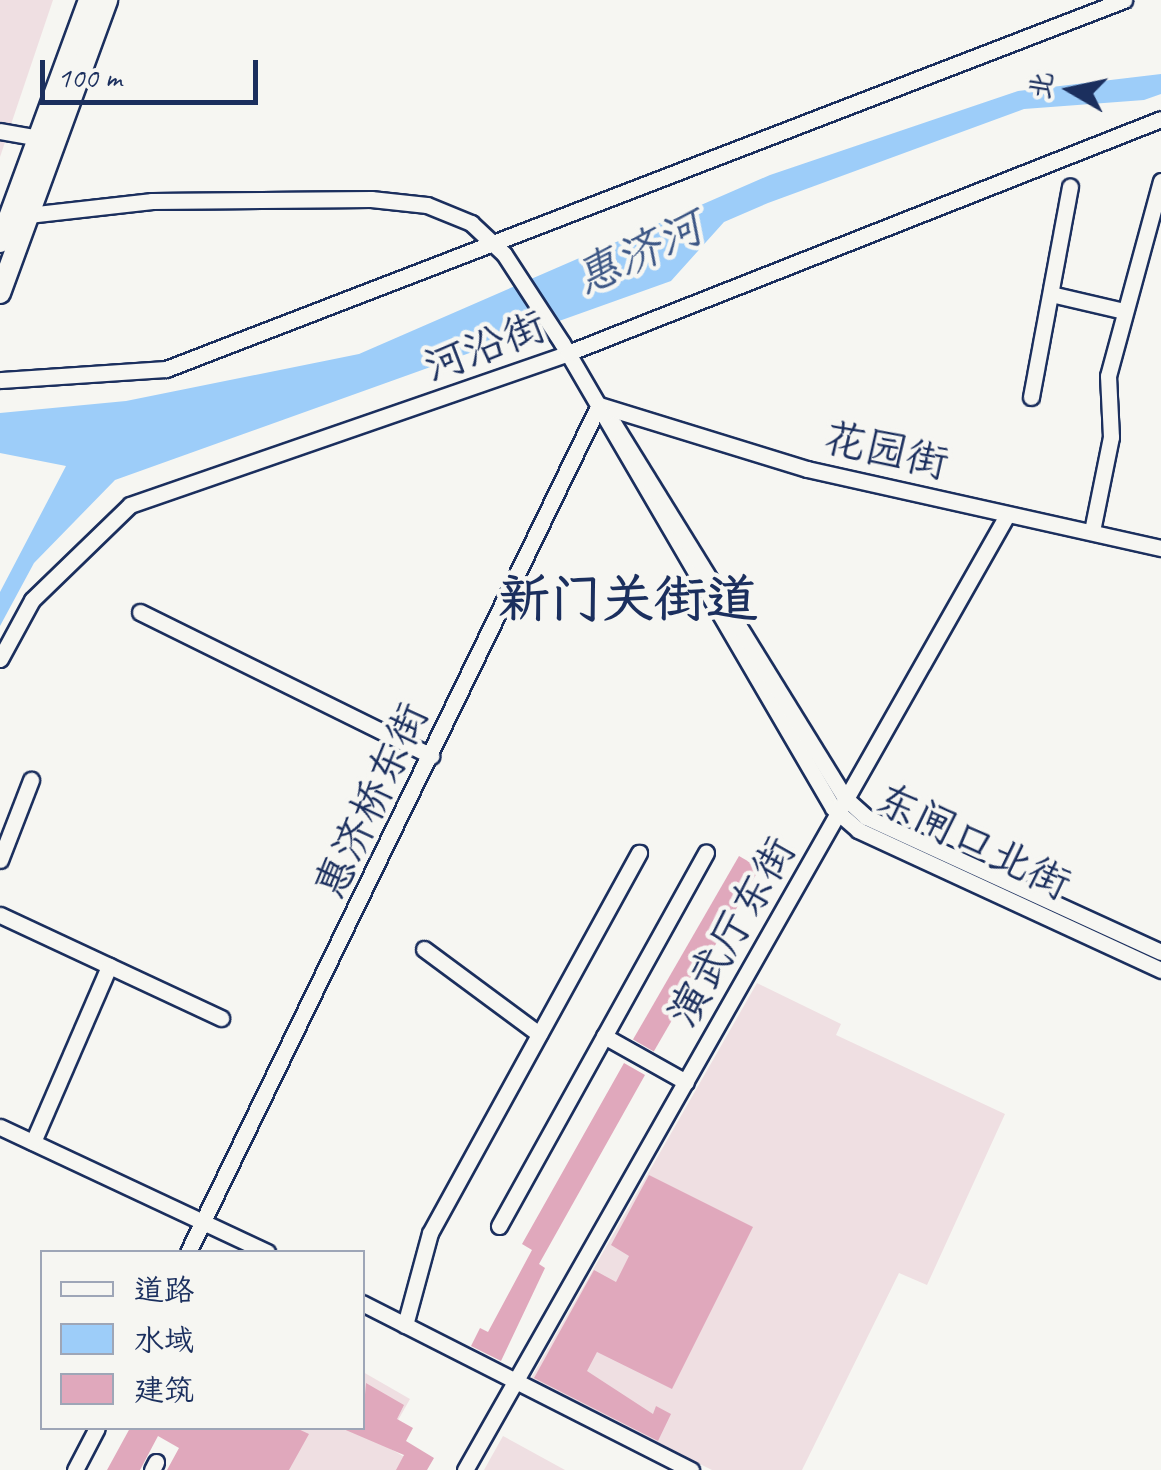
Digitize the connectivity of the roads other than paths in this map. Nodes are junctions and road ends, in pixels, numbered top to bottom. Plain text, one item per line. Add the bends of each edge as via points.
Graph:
1 (88, 0) edge
2 (107, 0) edge
3 (1124, 0) edge
4 (1161, 119) edge
5 (0, 130) edge
6 (38, 138) junction
7 (1161, 181) edge
8 (1070, 187) dead end
9 (12, 216) edge
10 (0, 242) edge
11 (497, 247) junction
12 (0, 293) edge
13 (1055, 295) junction
14 (1124, 311) junction
15 (565, 348) junction
16 (0, 380) edge
17 (1032, 397) dead end
18 (599, 405) junction
19 (1007, 515) junction
20 (1092, 530) junction
21 (1161, 548) edge
22 (140, 612) dead end
23 (0, 659) edge
24 (431, 756) junction
25 (31, 780) dead end
26 (844, 808) junction
27 (706, 852) dead end
28 (640, 853) dead end
29 (0, 860) edge
30 (0, 915) edge
31 (424, 949) dead end
32 (1161, 952) edge
33 (109, 966) junction
34 (1161, 970) edge
35 (221, 1018) dead end
36 (539, 1034) junction
37 (604, 1036) junction
38 (686, 1082) junction
39 (0, 1127) edge
40 (33, 1142) junction
41 (204, 1223) junction
42 (500, 1226) dead end
43 (189, 1250) edge
44 (262, 1250) edge
45 (365, 1305) edge
46 (405, 1325) junction
47 (513, 1382) junction
48 (96, 1430) edge
49 (76, 1470) edge
50 (465, 1470) edge
51 (691, 1470) edge

1 - 6 main road
2 - 9 main road
3 - 11 street
4 - 15 street, 河沿街
5 - 6 street
6 - 9 main road
7 - 14 street
8 - 13 street
9 - 10 main road
9 - 11 street, 东闸口北街 via 152,202 371,199 442,208
9 - 12 main road
11 - 15 street, 东闸口北街
11 - 16 street via 166,369
13 - 14 street
13 - 17 street
14 - 20 street
15 - 18 street, 东闸口北街
15 - 23 street, 河沿街 via 130,505 32,600
18 - 19 street, 花园街 via 808,470
18 - 24 street, 惠济桥东街
18 - 26 street, 东闸口北街 via 640,456
19 - 20 street, 花园街
19 - 26 street, 演武厅东街
20 - 21 street, 花园街
22 - 24 street
24 - 41 street, 惠济桥东街
25 - 29 street
26 - 32 street, 东闸口北街
26 - 34 street, 东闸口北街
26 - 38 street, 演武厅东街
27 - 37 street
28 - 36 street
30 - 33 street
31 - 36 street
33 - 35 street
33 - 40 street
36 - 46 street via 430,1233
37 - 38 street
37 - 42 street
38 - 47 street, 演武厅东街
39 - 40 street
40 - 41 street
41 - 43 street, 惠济桥东街
41 - 44 street
45 - 46 street
46 - 47 street
47 - 50 street, 演武厅东街
47 - 51 street
48 - 49 street

